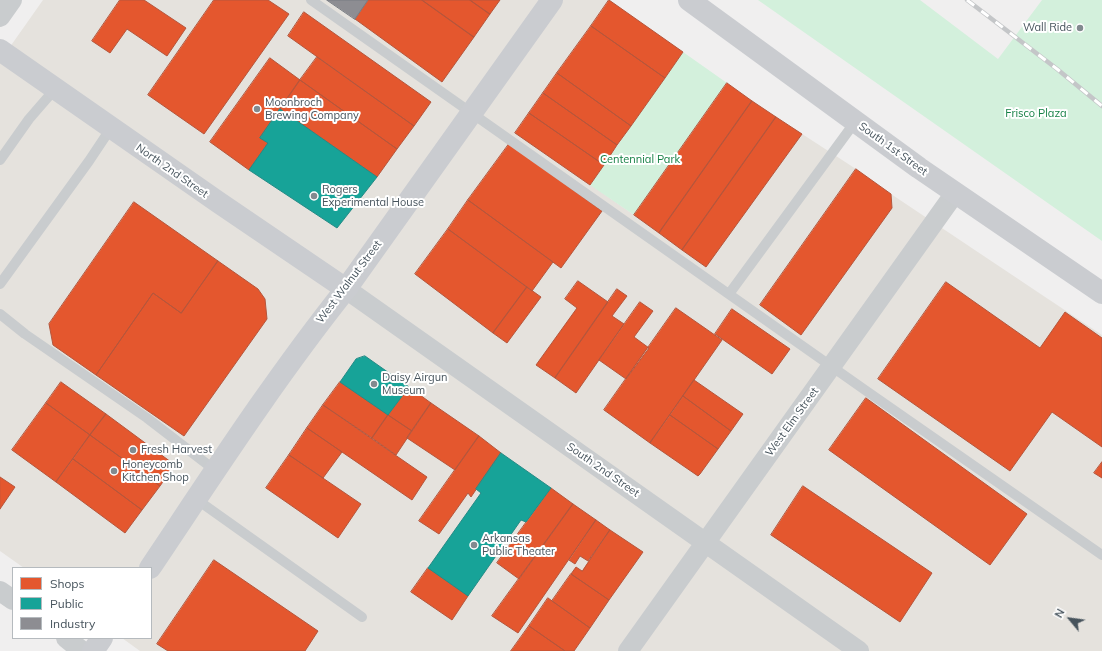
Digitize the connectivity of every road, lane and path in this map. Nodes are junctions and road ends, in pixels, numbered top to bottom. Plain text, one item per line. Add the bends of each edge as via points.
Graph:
1 (12, 0) edge
2 (311, 0) edge
3 (552, 0) edge
4 (689, 0) edge
5 (0, 17) edge
6 (0, 50) edge
7 (55, 89) junction
8 (472, 113) junction
9 (855, 122) junction
10 (111, 128) junction
11 (0, 160) edge
12 (956, 193) junction
13 (0, 284) edge
14 (346, 289) junction
15 (1102, 293) edge
16 (729, 294) junction
17 (0, 314) edge
18 (832, 366) junction
19 (216, 470) junction
20 (196, 499) junction
21 (706, 542) junction
22 (1102, 555) edge
23 (151, 567) edge
24 (0, 591) edge
25 (12, 599) edge
26 (362, 617) dead end
27 (67, 639) edge
28 (101, 639) edge
29 (82, 651) edge
30 (93, 651) edge
31 (628, 651) edge
32 (860, 651) edge

1 - 5 street
2 - 8 lane
3 - 8 street, West Walnut Street
4 - 9 street, South 1st Street
6 - 7 street, North 2nd Street
7 - 10 street, North 2nd Street
7 - 11 lane
8 - 14 street, West Walnut Street
8 - 16 lane
9 - 12 street, South 1st Street
9 - 16 lane
10 - 13 lane
10 - 14 street, North 2nd Street
12 - 15 street, South 1st Street
12 - 18 street, West Elm Street
14 - 19 street, West Walnut Street via 316,327
14 - 21 street, South 2nd Street
16 - 18 lane
17 - 19 lane
18 - 21 street, West Elm Street
18 - 22 lane
19 - 20 street, West Walnut Street
20 - 23 street, West Walnut Street
20 - 26 lane
21 - 31 street, West Elm Street
21 - 32 street, South 2nd Street
24 - 25 street
27 - 29 street
28 - 30 street

